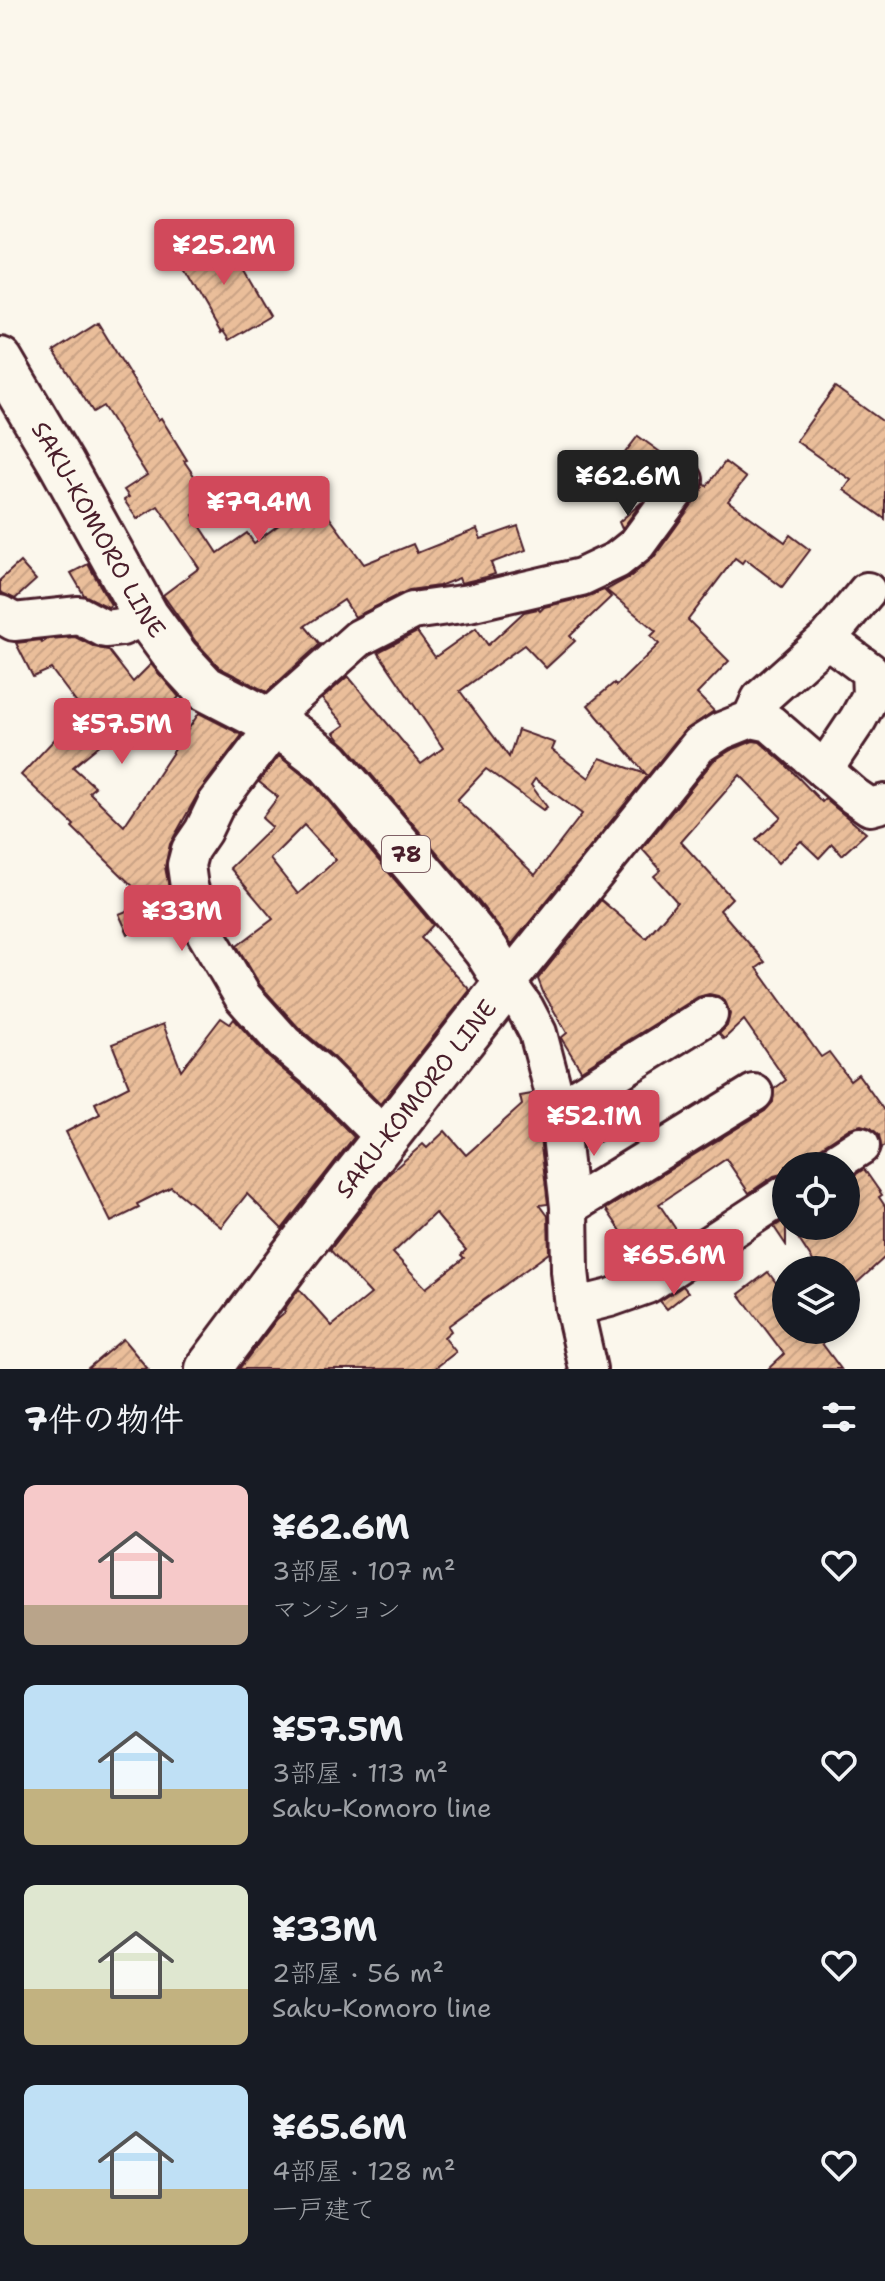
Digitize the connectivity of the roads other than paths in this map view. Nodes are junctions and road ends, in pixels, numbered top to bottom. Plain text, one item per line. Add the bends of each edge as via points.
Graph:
1 (0, 360) edge
2 (684, 480) dead end
3 (867, 591) dead end
4 (0, 614) edge
5 (146, 616) junction
6 (827, 639) junction
7 (751, 719) junction
8 (271, 723) junction
9 (824, 770) junction
10 (885, 803) edge
11 (507, 983) junction
12 (709, 1015) dead end
13 (754, 1093) dead end
14 (558, 1109) junction
15 (386, 1139) junction
16 (861, 1146) dead end
17 (852, 1152) edge
18 (772, 1203) edge
19 (569, 1207) junction
20 (574, 1307) junction
21 (578, 1365) edge
22 (208, 1369) edge

1 - 5 main road, SAKU-KOMORO LINE / 78
2 - 8 street via 637,544 617,560 581,577 412,611 359,638
3 - 6 street
4 - 5 street via 14,622 79,615 105,629
5 - 8 main road, SAKU-KOMORO LINE / 78 via 205,688
6 - 7 street via 760,699
6 - 9 street via 870,671 871,695
7 - 9 street via 770,723
7 - 11 street via 699,745
8 - 11 main road, SAKU-KOMORO LINE / 78 via 329,763 468,928
8 - 15 street via 190,850 189,887 203,929 243,997
9 - 10 street via 870,807
11 - 14 street via 538,1033
11 - 15 main road, SAKU-KOMORO LINE
12 - 14 street
13 - 19 street
14 - 19 street
15 - 22 main road, SAKU-KOMORO LINE
16 - 17 street
18 - 20 street via 647,1285
19 - 20 street
20 - 21 street

